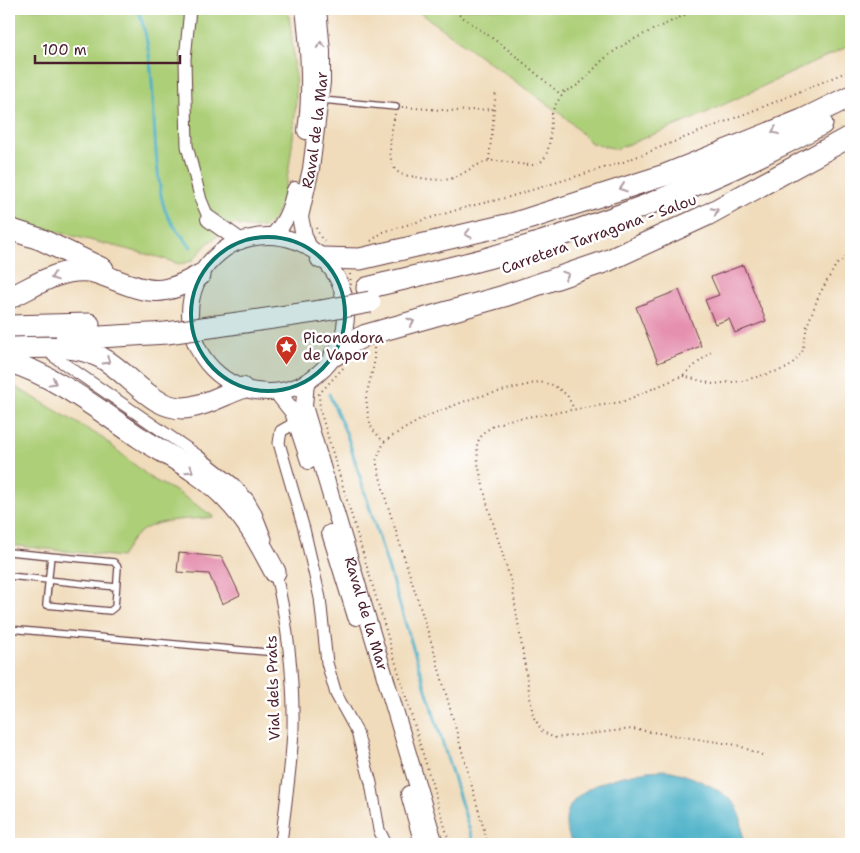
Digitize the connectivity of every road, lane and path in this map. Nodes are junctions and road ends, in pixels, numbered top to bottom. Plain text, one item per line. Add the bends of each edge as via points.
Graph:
1 (190, 9) edge
2 (304, 9) edge
3 (318, 9) edge
4 (450, 9) edge
5 (696, 9) edge
6 (851, 70) edge
7 (496, 91) dead end
8 (565, 92) junction
9 (851, 96) edge
10 (320, 99) junction
11 (396, 107) junction
12 (494, 109) junction
13 (851, 109) edge
14 (851, 125) edge
15 (851, 136) edge
16 (489, 161) junction
17 (208, 219) junction
18 (315, 226) dead end
19 (9, 229) edge
20 (273, 236) junction
21 (240, 241) junction
22 (365, 245) dead end
23 (315, 253) junction
24 (851, 254) edge
25 (215, 256) junction
26 (347, 259) junction
27 (200, 275) junction
28 (138, 288) junction
29 (363, 291) junction
30 (9, 298) edge
31 (9, 326) edge
32 (167, 326) junction
33 (9, 340) edge
34 (9, 348) edge
35 (374, 348) dead end
36 (711, 352) dead end
37 (53, 356) dead end
38 (340, 360) junction
39 (9, 362) edge
40 (682, 376) junction
41 (306, 382) junction
42 (242, 388) junction
43 (276, 392) junction
44 (574, 409) junction
45 (297, 422) junction
46 (384, 442) junction
47 (9, 552) edge
48 (51, 556) junction
49 (275, 572) junction
50 (9, 576) edge
51 (49, 580) junction
52 (116, 587) junction
53 (9, 629) edge
54 (266, 652) dead end
55 (762, 755) dead end
56 (282, 841) edge
57 (386, 844) edge
58 (423, 844) edge
59 (435, 844) edge
60 (450, 844) edge
61 (488, 844) edge

1 - 17 street via 185,59 187,146
2 - 20 street, Raval de la Mar via 309,80 302,162 289,214
10 -> 3 street, Raval de la Mar via 322,51
4 - 8 path via 506,48 558,92
5 - 8 path via 612,53 584,81
6 - 22 path via 624,162 384,232
7 - 12 path
8 - 16 path via 556,102 549,144 538,163
9 -> 26 highway via 802,120 665,175 515,223 360,259
10 - 11 lane
10 - 23 street, Raval de la Mar via 311,169 300,217 301,226
11 - 12 path via 455,111
11 - 16 path via 390,154 394,168 402,174 450,179
12 - 16 path
13 - 29 highway, Carretera Tarragona - Salou via 796,139 694,186 594,225 488,258
14 - 29 highway, Carretera Tarragona - Salou via 803,151 700,198 597,238 493,272
38 -> 15 highway via 352,342 366,335 504,296 607,261 708,215
17 - 21 street
17 - 25 street via 214,237
18 - 26 path via 321,238 346,253
19 - 28 highway via 61,248
20 - 21 street
20 - 23 street via 292,240
21 - 25 street
23 - 26 highway
23 - 38 street via 332,269 345,304
24 - 40 path via 836,265 819,295 807,326 802,353 788,368 714,384
25 - 27 street
26 - 29 path
27 - 28 highway via 176,288 161,291
27 - 42 street via 190,304 194,341 210,367 222,378
28 -> 30 highway via 98,273 76,271 40,282
29 - 32 highway, Carretera Tarragona - Salou, bridge via 320,304
31 - 32 highway
32 - 33 highway via 124,337
34 -> 42 highway via 67,348 88,352 112,364 153,398 172,407 191,407
35 - 46 path via 374,364 366,397 372,429
36 - 40 path
37 - 49 street, Vial dels Prats via 184,445 233,483 255,511
38 - 41 street
38 - 60 path via 319,394 320,410
39 -> 49 highway via 54,382 216,489 245,520
40 - 44 path via 622,402
41 - 43 street
41 - 59 street, Raval de la Mar via 306,412
42 - 43 street
43 - 45 street, Raval de la Mar
44 - 46 path via 567,395 553,385 539,382 473,398 427,416
44 - 55 path via 508,420 484,432 477,443 487,503 512,585 533,716 542,731 554,738 632,729 736,745
45 - 57 street via 281,432 280,443 318,590 327,663 336,694 357,732 371,782 379,830
45 - 58 street, Raval de la Mar
46 - 61 path via 376,461 386,500 434,651
47 - 48 lane
48 - 51 lane
48 - 52 lane via 114,562 118,567
49 - 56 street, Vial dels Prats via 289,652 293,728
50 - 51 lane
51 - 52 lane
51 - 52 lane via 46,605 110,611 115,607
53 - 54 lane

